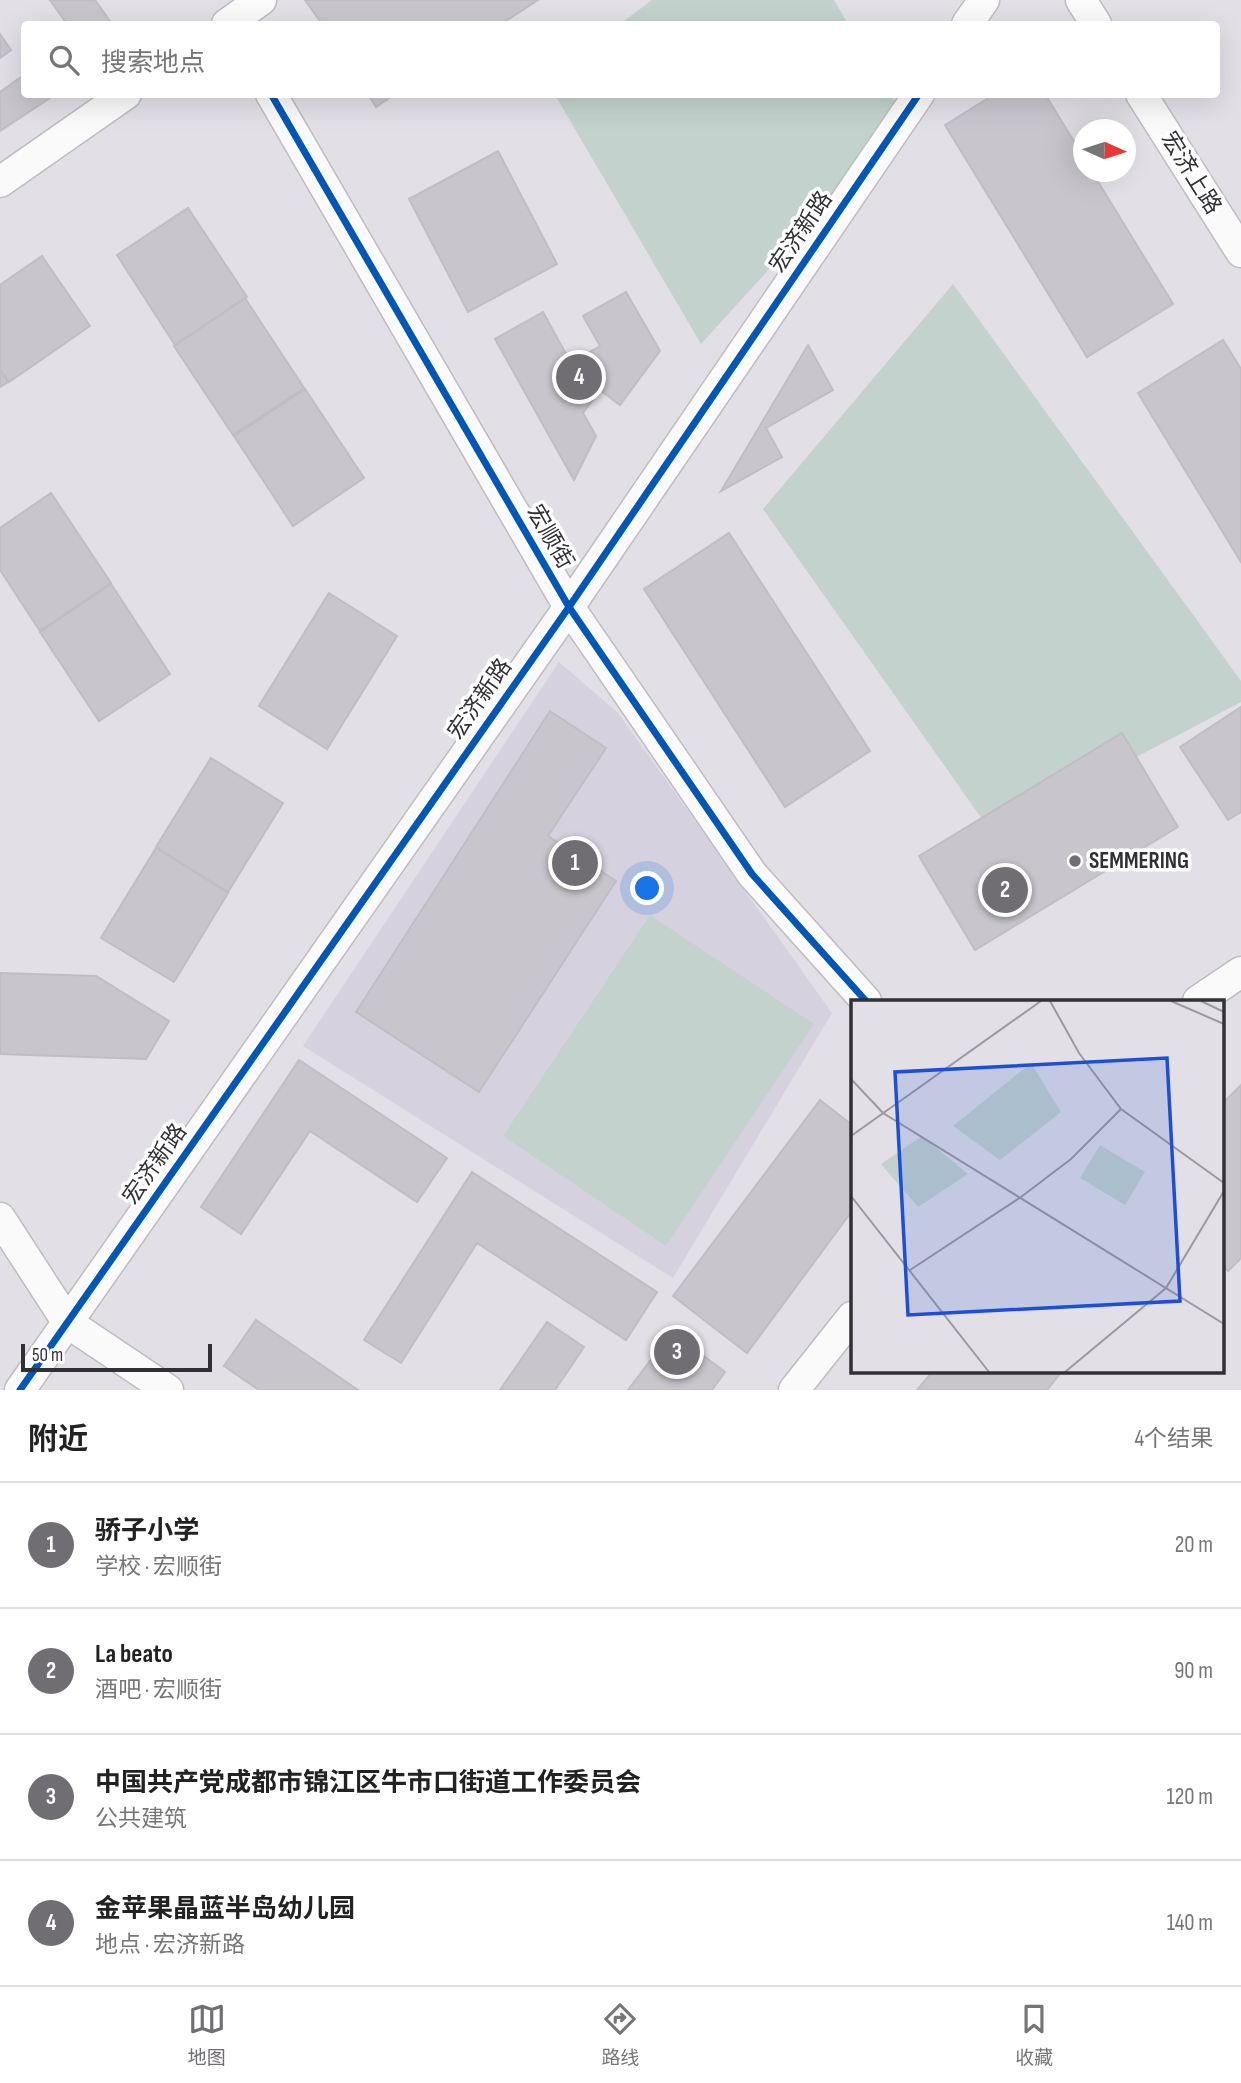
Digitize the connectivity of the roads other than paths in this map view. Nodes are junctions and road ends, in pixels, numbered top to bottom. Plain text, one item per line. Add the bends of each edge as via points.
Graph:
1 (261, 0) edge
2 (984, 0) edge
3 (1081, 0) edge
4 (233, 21) edge
5 (969, 21) edge
6 (1094, 21) edge
7 (120, 98) edge
8 (273, 98) edge
9 (916, 98) edge
10 (1144, 98) edge
11 (0, 182) edge
12 (1241, 252) edge
13 (569, 607) junction
14 (1241, 972) edge
15 (864, 1000) edge
16 (1201, 1000) edge
17 (0, 1217) edge
18 (851, 1318) edge
19 (68, 1323) junction
20 (20, 1390) edge
21 (168, 1390) edge
22 (794, 1390) edge

1 - 4 street
2 - 5 street
3 - 6 street
7 - 11 street
8 - 13 street, 宏顺街
9 - 13 street, 宏济新路
10 - 12 street, 宏济上路
13 - 15 street, 宏顺街 via 752,874
13 - 19 street, 宏济新路
14 - 16 street
17 - 19 street
18 - 22 street
19 - 20 street, 宏济新路
19 - 21 street

